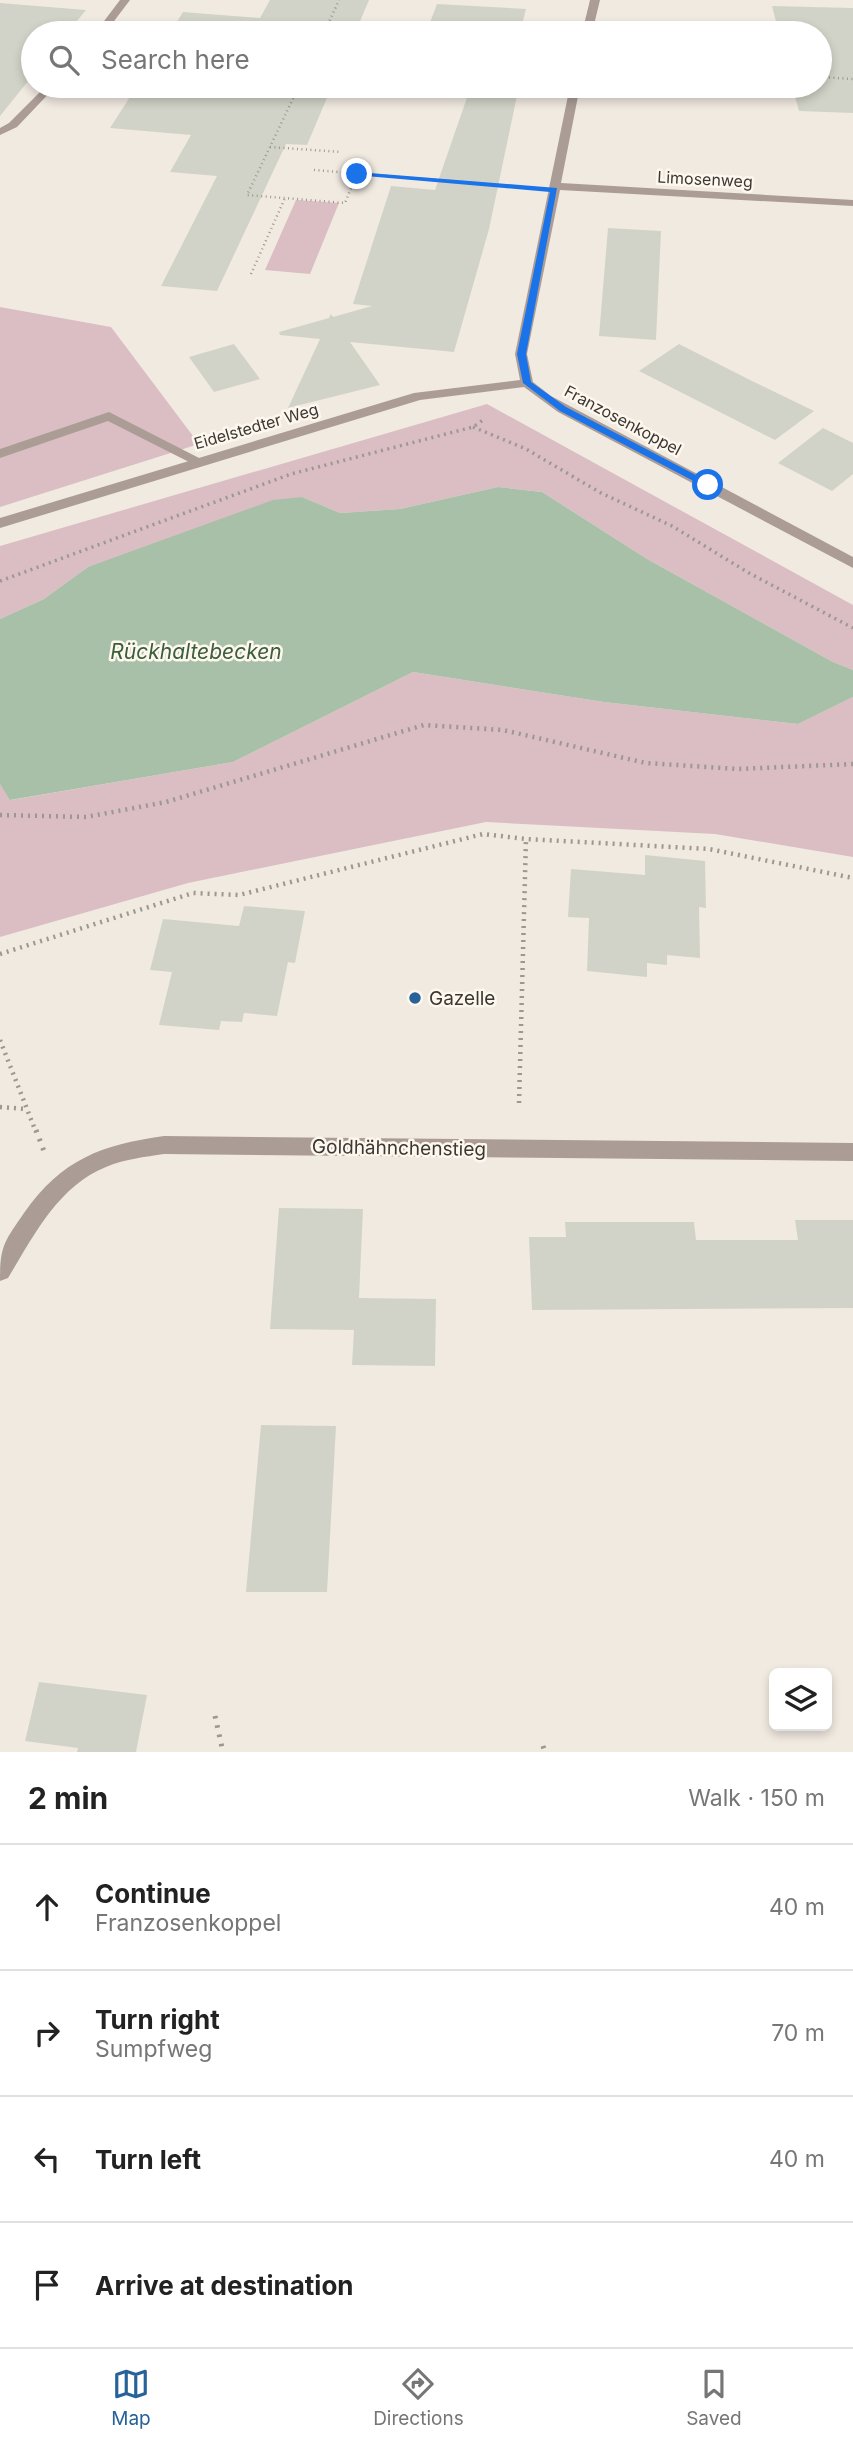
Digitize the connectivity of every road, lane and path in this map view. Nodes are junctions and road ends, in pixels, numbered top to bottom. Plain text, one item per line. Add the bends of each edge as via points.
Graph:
1 (125, 0) edge
2 (339, 0) edge
3 (595, 0) edge
4 (109, 21) edge
5 (329, 21) edge
6 (590, 21) edge
7 (832, 78) edge
8 (853, 79) edge
9 (39, 98) edge
10 (293, 98) edge
11 (573, 98) edge
12 (0, 132) edge
13 (270, 147) junction
14 (341, 152) dead end
15 (314, 170) dead end
16 (357, 174) junction
17 (554, 188) junction
18 (285, 198) junction
19 (853, 203) edge
20 (251, 274) dead end
21 (527, 383) junction
22 (0, 454) edge
23 (198, 461) junction
24 (0, 523) edge
25 (853, 563) edge
26 (0, 581) edge
27 (853, 628) edge
28 (853, 764) edge
29 (0, 815) edge
30 (526, 839) junction
31 (853, 878) edge
32 (0, 954) edge
33 (0, 1040) edge
34 (519, 1103) dead end
35 (0, 1107) edge
36 (25, 1109) junction
37 (853, 1152) edge
38 (46, 1155) dead end
39 (0, 1271) edge
40 (215, 1716) dead end
41 (223, 1752) edge

1 - 4 street
2 - 5 path
3 - 6 street
7 - 8 path
9 - 12 street
10 - 13 path
11 - 17 street
13 - 14 path
13 - 18 path via 247,195
15 - 16 path
16 - 17 path
16 - 18 path via 345,203
17 - 19 street, Limosenweg
17 - 21 street via 522,354
18 - 20 path
21 - 23 street, Eidelstedter Weg via 419,396
21 - 25 street, Franzosenkoppel via 563,409
22 - 23 street via 109,416
23 - 24 street, Eidelstedter Weg
26 - 27 path via 291,474 473,427 526,449 601,493 672,526
28 - 29 path via 738,769 646,762 503,730 424,725 166,802 86,817
30 - 31 path via 709,849
30 - 32 path via 483,834 239,895 193,892
30 - 34 path
33 - 36 path
35 - 36 path
36 - 38 path
37 - 39 street, Goldhähnchenstieg via 164,1144 89,1164 59,1185
40 - 41 path

